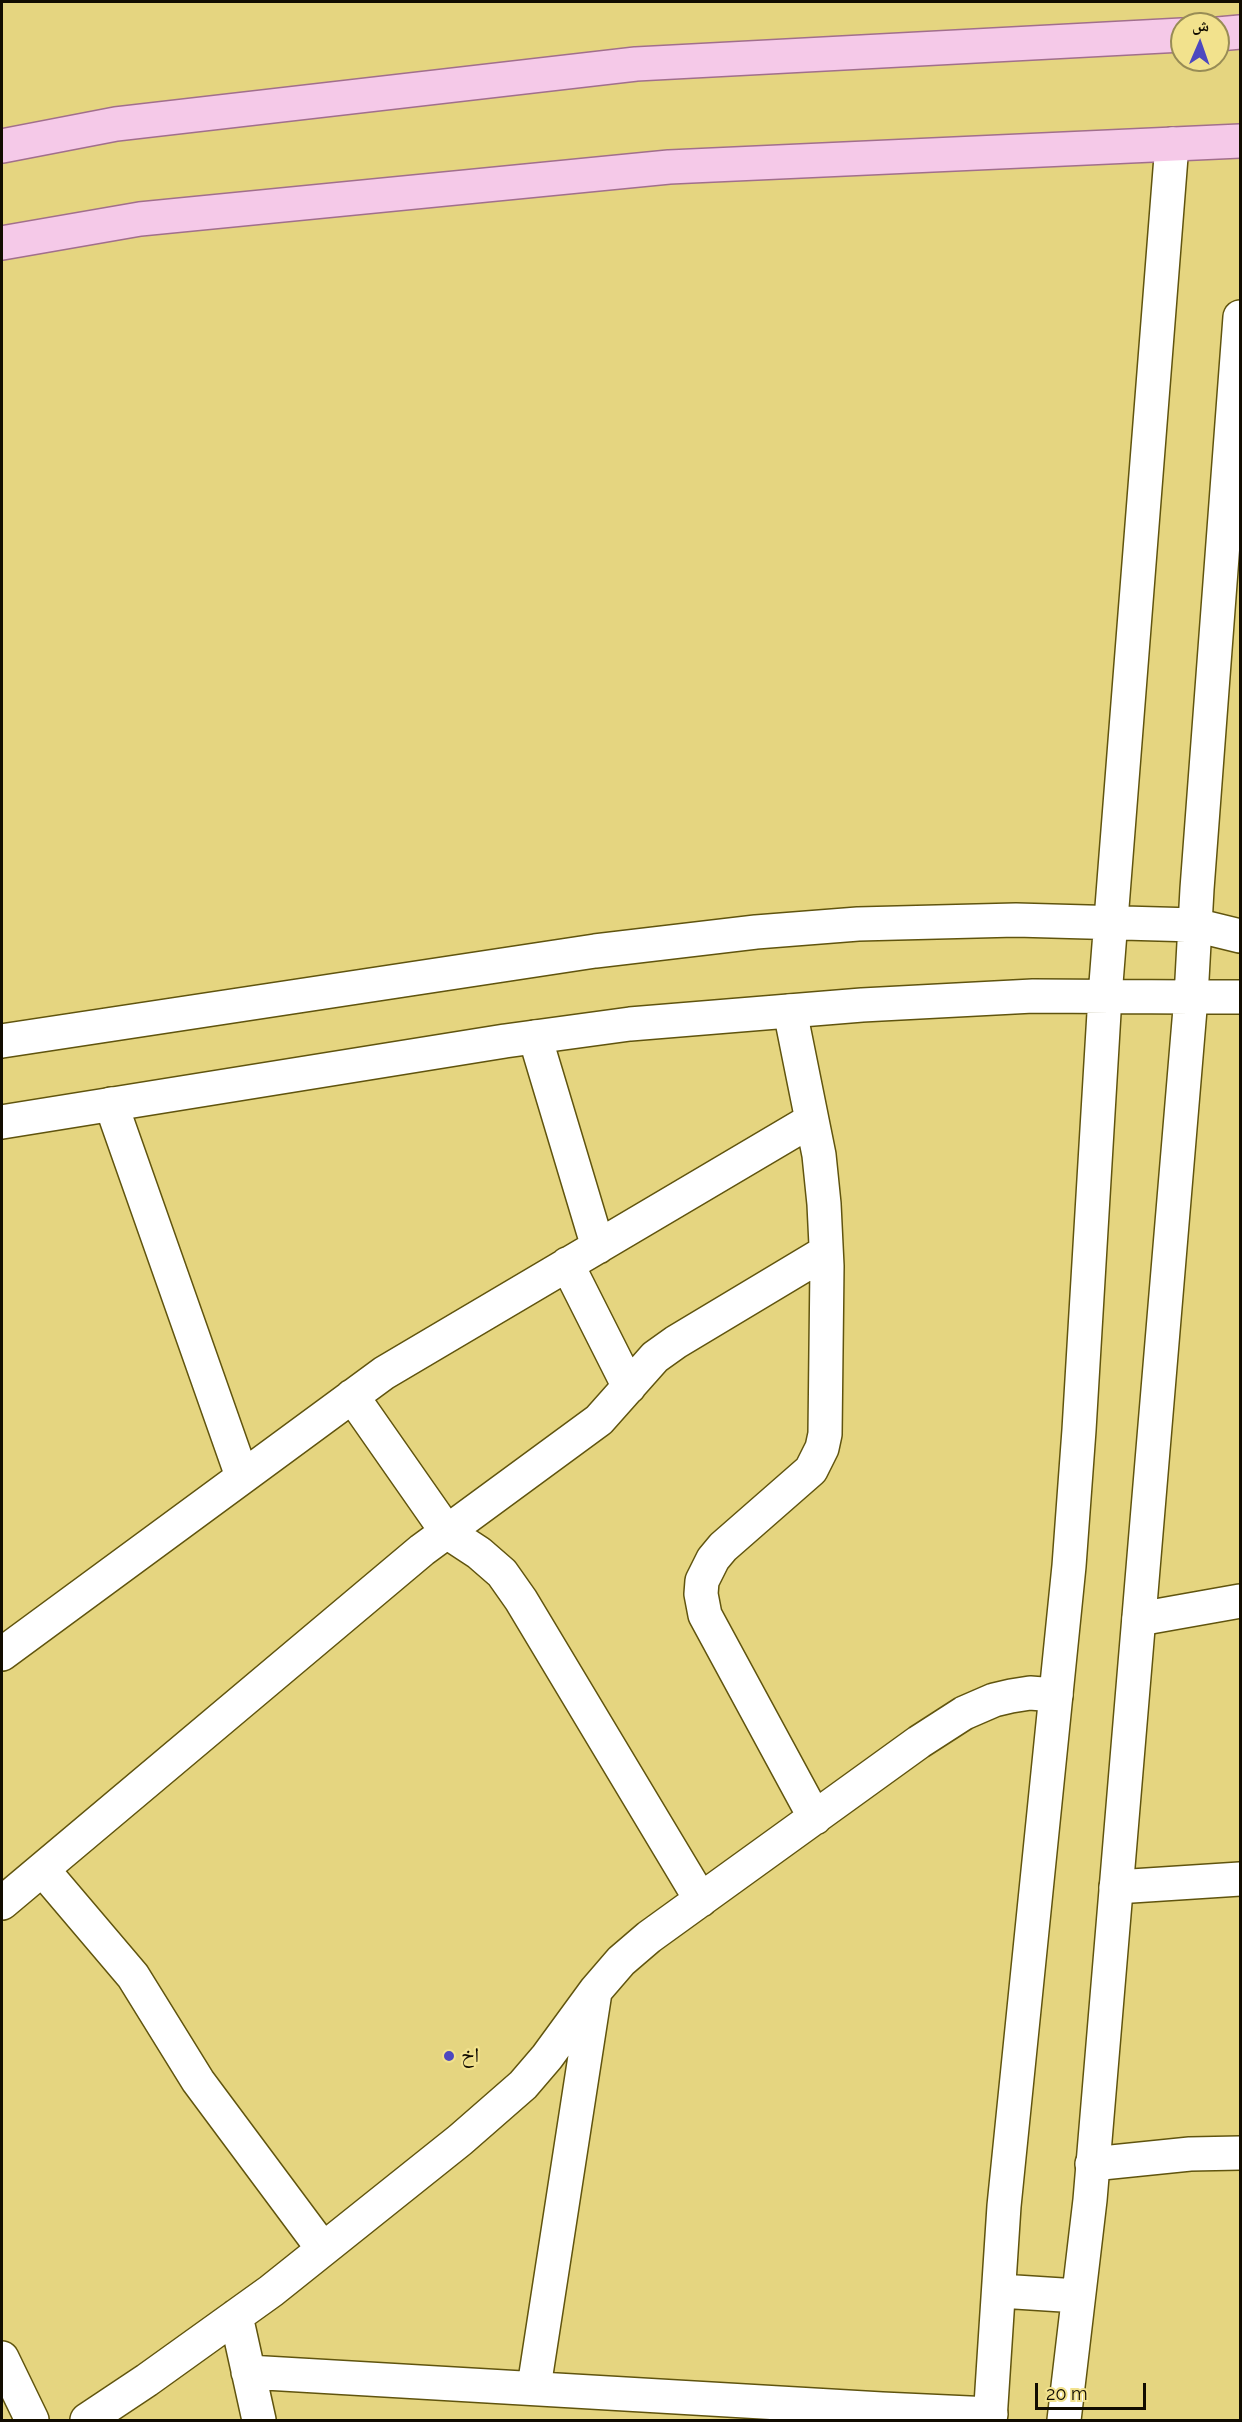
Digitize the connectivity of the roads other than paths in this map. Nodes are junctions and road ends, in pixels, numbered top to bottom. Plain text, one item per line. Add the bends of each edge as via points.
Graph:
1 (1170, 37) edge
2 (1240, 141) edge
3 (1172, 144) junction
4 (2, 146) edge
5 (2, 243) edge
6 (1240, 316) edge
7 (1111, 922) junction
8 (1195, 926) junction
9 (1240, 936) edge
10 (1105, 996) junction
11 (1191, 997) junction
12 (1240, 997) edge
13 (790, 1011) junction
14 (535, 1037) junction
15 (2, 1041) edge
16 (111, 1104) junction
17 (812, 1120) junction
18 (2, 1122) edge
19 (597, 1247) junction
20 (826, 1252) junction
21 (567, 1264) junction
22 (629, 1387) junction
23 (352, 1396) junction
24 (242, 1476) junction
25 (447, 1532) junction
26 (1240, 1601) edge
27 (1139, 1619) junction
28 (2, 1654) edge
29 (1056, 1695) junction
30 (815, 1818) junction
31 (43, 1870) junction
32 (1240, 1880) edge
33 (1116, 1887) junction
34 (701, 1900) junction
35 (2, 1903) edge
36 (596, 1990) junction
37 (1240, 2153) edge
38 (1092, 2164) junction
39 (323, 2249) junction
40 (1000, 2291) junction
41 (1078, 2296) junction
42 (236, 2316) junction
43 (2, 2358) edge
44 (248, 2372) junction
45 (534, 2387) junction
46 (991, 2417) edge
47 (32, 2421) edge
48 (87, 2421) edge
49 (259, 2421) edge
50 (1064, 2421) edge

1 - 4 main road via 636,64 116,124
2 - 3 main road
3 - 5 main road via 669,167 140,219
3 - 7 street
6 - 8 street
7 - 8 street
7 - 10 street
7 - 15 street via 858,924 692,938
8 - 9 street
8 - 11 street
10 - 11 street
10 - 13 street via 1033,996
10 - 29 street via 1079,1430
11 - 12 street
11 - 27 street
13 - 14 street via 630,1024
13 - 17 street
14 - 16 street
14 - 19 street
16 - 18 street
16 - 24 street
17 - 19 street
17 - 20 street via 819,1155
19 - 21 street
20 - 22 street via 676,1342 655,1357
20 - 30 street via 827,1416 822,1448 811,1470 713,1559 702,1581 701,1594 705,1615
21 - 22 street
21 - 23 street via 437,1340
22 - 25 street via 599,1420
23 - 24 street
23 - 25 street
24 - 28 street
25 - 31 street
25 - 34 street via 502,1573 521,1600
26 - 27 street
27 - 33 street
29 - 30 street via 1011,1696 964,1713
29 - 40 street via 1004,2206
30 - 34 street
31 - 35 street
31 - 39 street via 133,1976 198,2081
32 - 33 street
33 - 38 street
34 - 36 street via 621,1961
36 - 39 street via 523,2085
36 - 45 street
37 - 38 street
38 - 41 street
39 - 42 street
40 - 41 street
40 - 46 street
41 - 50 street
42 - 44 street
42 - 48 street
43 - 47 street
44 - 45 street
44 - 49 street
45 - 46 street

